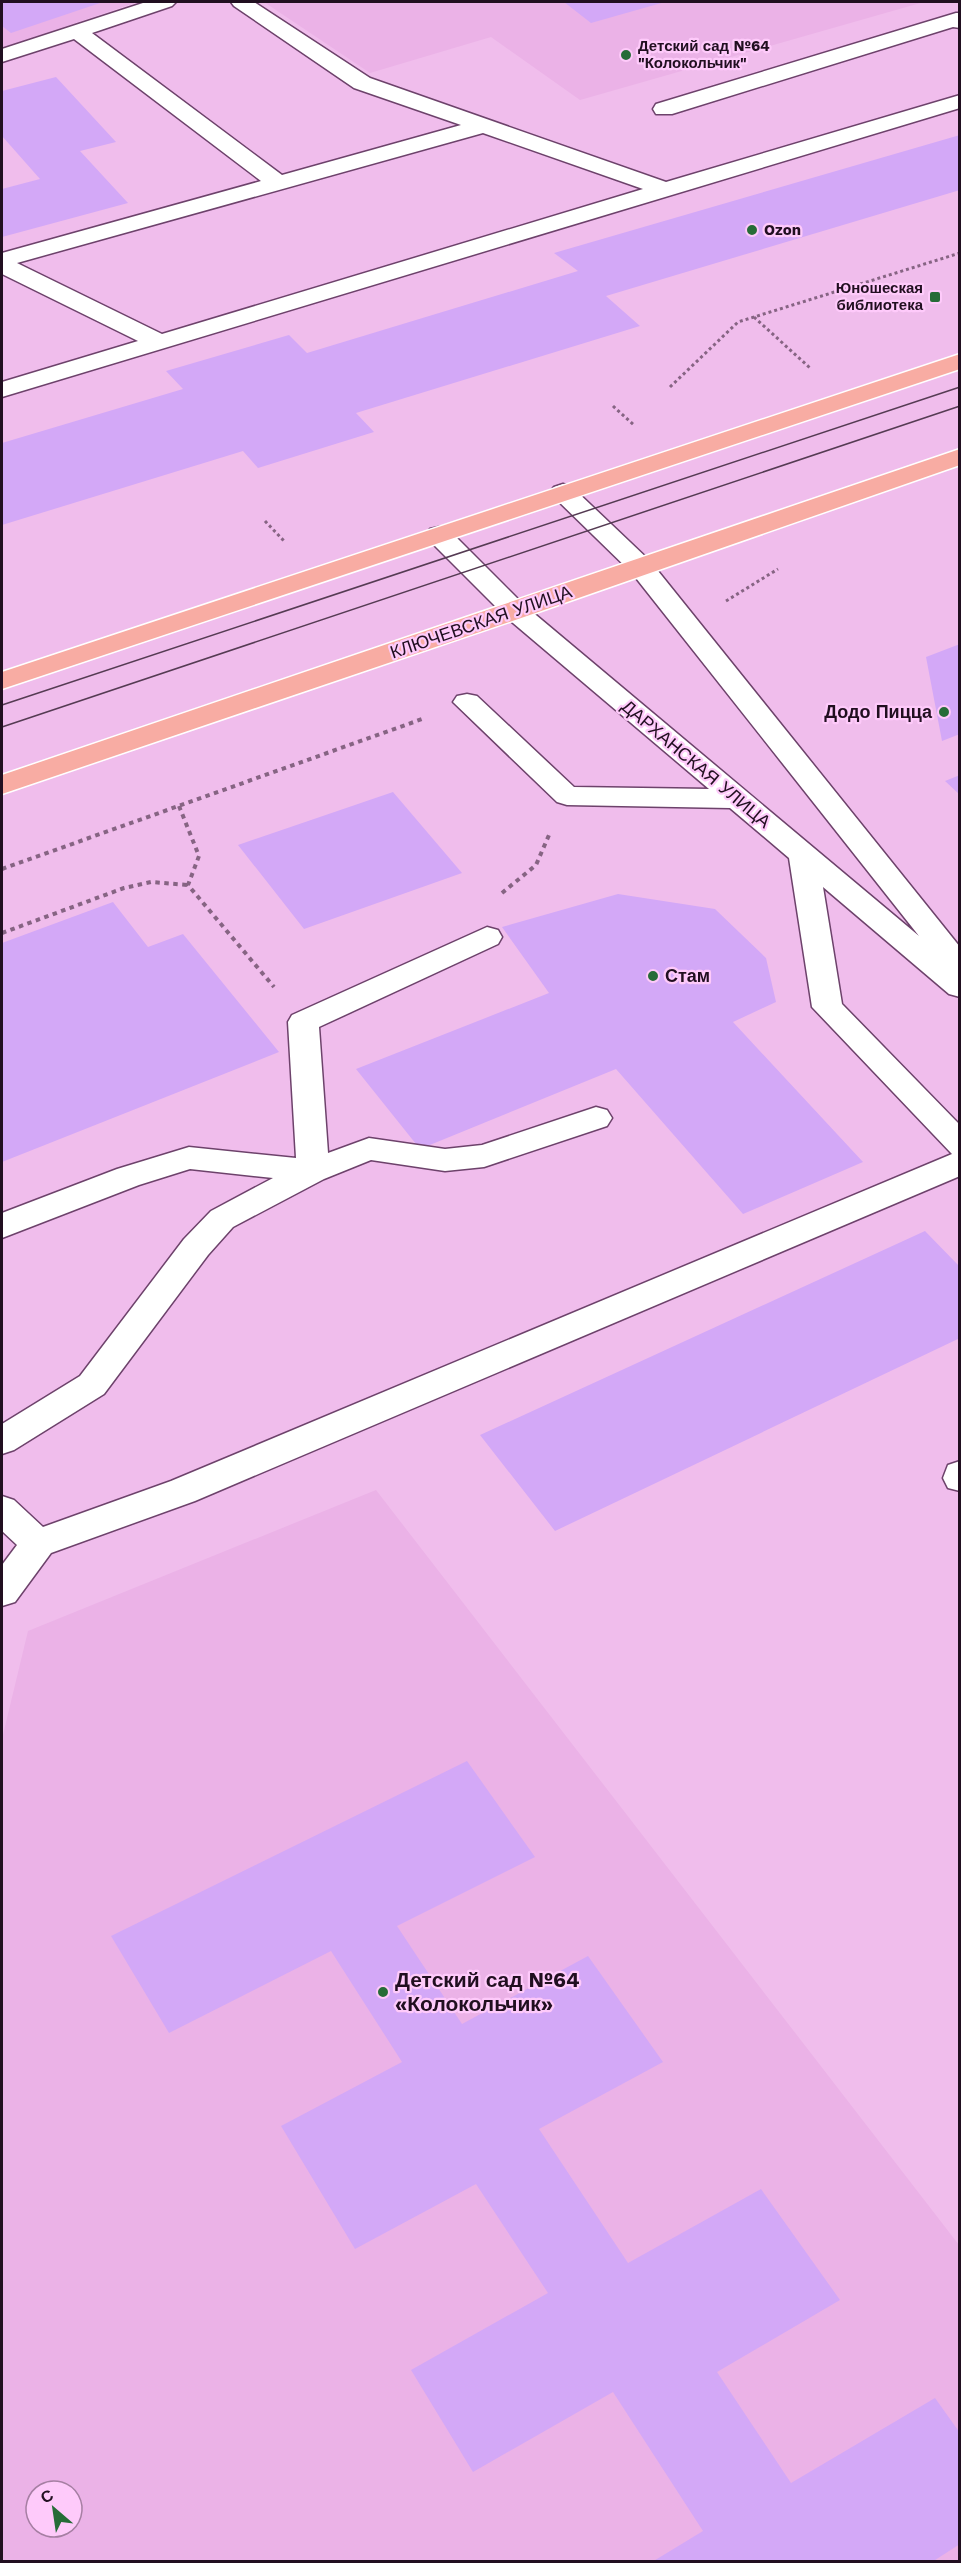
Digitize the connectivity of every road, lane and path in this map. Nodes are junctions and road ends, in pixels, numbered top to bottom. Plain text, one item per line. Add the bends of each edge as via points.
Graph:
1 (165, 2) edge
2 (241, 2) edge
3 (960, 22) edge
4 (76, 31) junction
5 (2, 56) edge
6 (960, 101) edge
7 (663, 109) dead end
8 (484, 126) junction
9 (278, 183) junction
10 (666, 190) junction
11 (960, 253) edge
12 (2, 260) edge
13 (2, 265) edge
14 (754, 317) junction
15 (159, 342) junction
16 (960, 361) edge
17 (818, 374) dead end
18 (670, 387) dead end
19 (2, 390) edge
20 (960, 456) edge
21 (563, 492) junction
22 (439, 535) junction
23 (641, 567) junction
24 (515, 611) junction
25 (2, 681) edge
26 (467, 702) dead end
27 (426, 718) dead end
28 (2, 785) edge
29 (567, 796) junction
30 (738, 799) junction
31 (179, 806) junction
32 (803, 854) junction
33 (2, 869) edge
34 (188, 885) junction
35 (2, 933) edge
36 (487, 937) joint
37 (960, 968) edge
38 (960, 987) edge
39 (303, 1022) junction
40 (596, 1118) dead end
41 (960, 1145) edge
42 (960, 1163) edge
43 (313, 1171) junction
44 (2, 1226) edge
45 (2, 1441) edge
46 (960, 1474) edge
47 (960, 1478) edge
48 (2, 1510) edge
49 (38, 1543) junction
50 (2, 1592) edge

1 - 4 street
2 - 8 street via 362,83
3 - 7 street via 956,19
4 - 5 street
4 - 9 street
6 - 10 street
8 - 9 street
8 - 10 street
9 - 12 street
10 - 15 street
11 - 14 path
13 - 15 street
14 - 17 path
14 - 18 path via 738,322
15 - 19 street
16 - 21 main road
20 - 23 main road, КЛЮЧЕВСКАЯ УЛИЦА
21 - 22 main road
21 - 23 street
22 - 24 street, ДАРХАНСКАЯ УЛИЦА
22 - 25 main road
23 - 24 main road, КЛЮЧЕВСКАЯ УЛИЦА
23 - 37 street
24 - 28 main road, КЛЮЧЕВСКАЯ УЛИЦА
24 - 30 street, ДАРХАНСКАЯ УЛИЦА
26 - 29 street
27 - 31 path
29 - 30 street
29 - 36 path via 536,865 502,893
30 - 32 street, ДАРХАНСКАЯ УЛИЦА
31 - 33 path
31 - 34 path via 199,856
32 - 38 street, ДАРХАНСКАЯ УЛИЦА
32 - 41 street via 827,1006
34 - 35 path via 151,882 124,888
34 - 39 path
36 - 39 street
39 - 43 street
40 - 43 street via 484,1156 445,1160 369,1149
42 - 49 street via 183,1491
43 - 44 street via 189,1158
43 - 45 street via 222,1219 196,1247 92,1385
46 - 47 street
48 - 49 street
49 - 50 street

